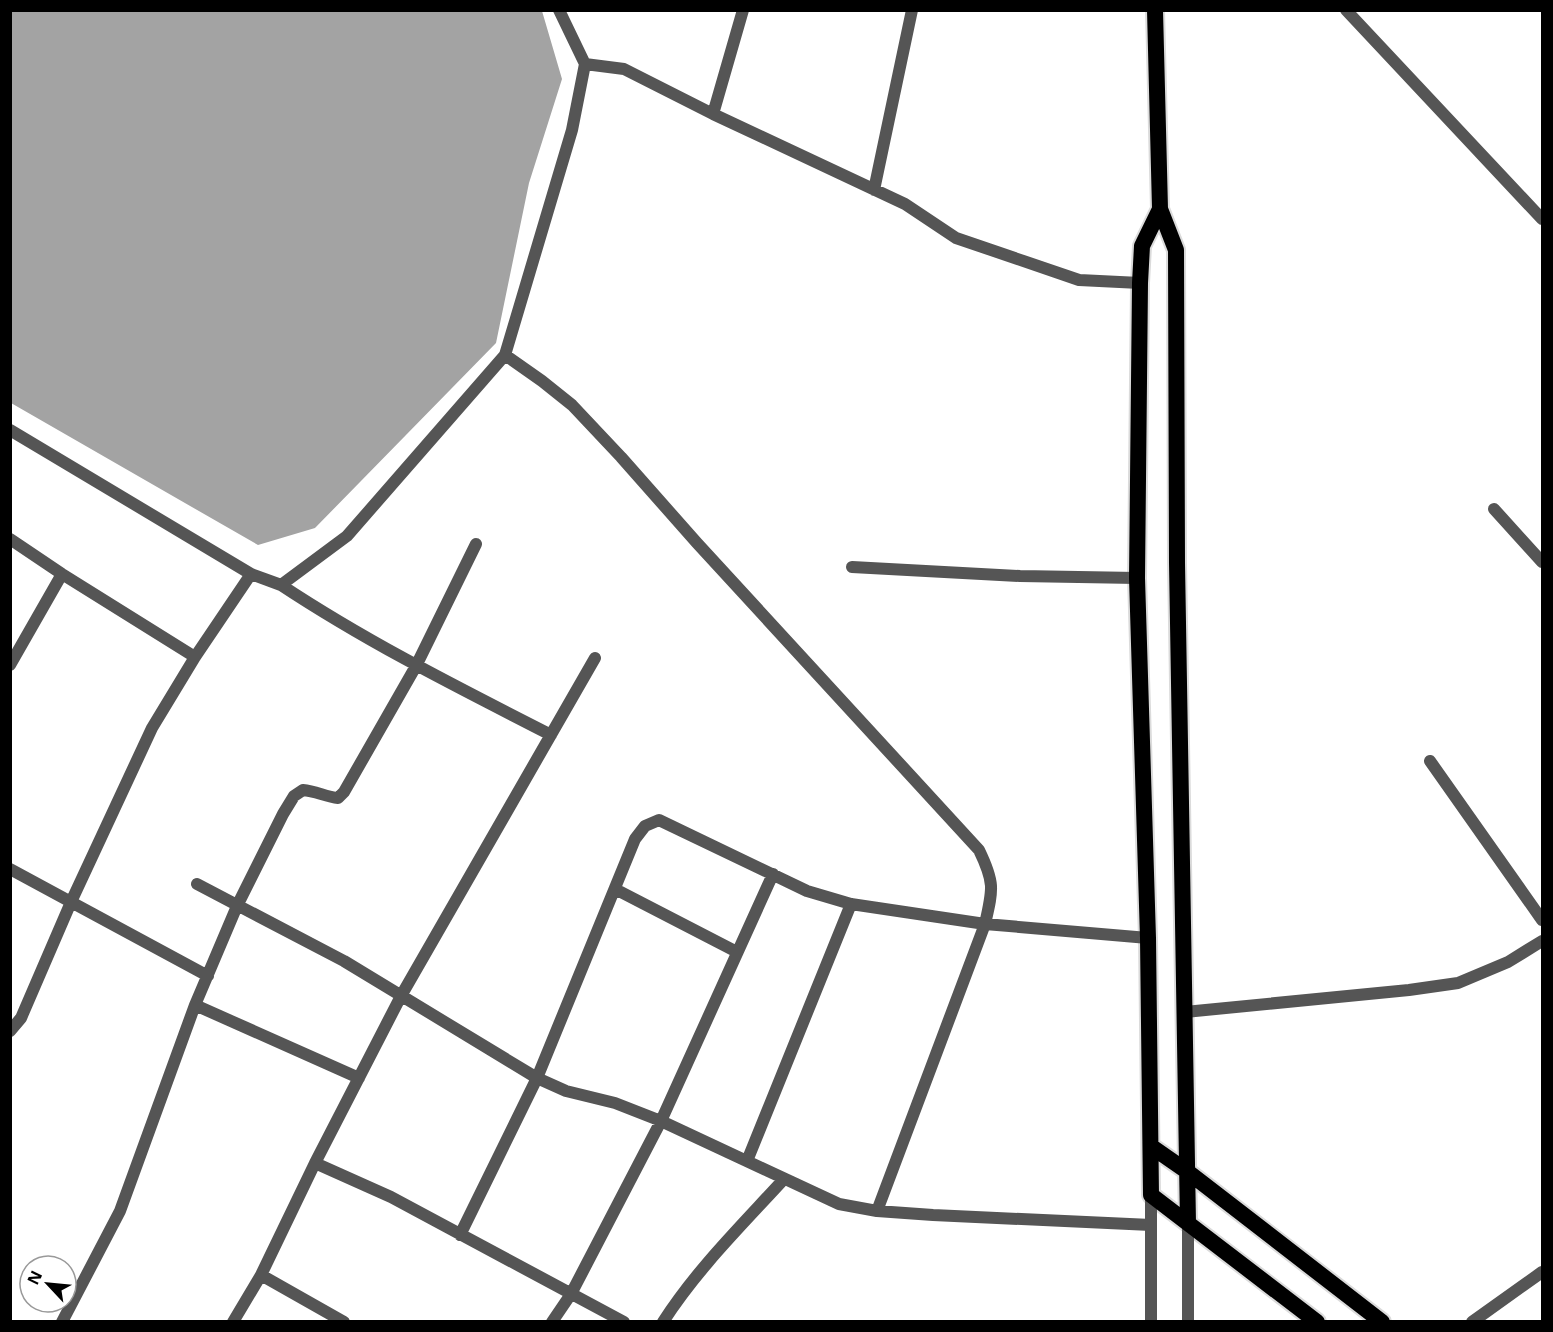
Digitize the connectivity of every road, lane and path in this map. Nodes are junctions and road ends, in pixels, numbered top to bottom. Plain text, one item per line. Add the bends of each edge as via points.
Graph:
1 (559, 10) edge
2 (743, 10) edge
3 (912, 10) edge
4 (1155, 10) edge
5 (1347, 10) edge
6 (585, 64) junction
7 (713, 114) junction
8 (874, 190) junction
9 (1160, 209) junction
10 (1542, 219) edge
11 (1140, 283) junction
12 (505, 355) junction
13 (10, 430) edge
14 (1494, 509) dead end
15 (10, 539) edge
16 (476, 544) dead end
17 (1542, 562) edge
18 (852, 567) dead end
19 (62, 574) junction
20 (251, 574) junction
21 (1137, 578) junction
22 (281, 585) junction
23 (195, 657) junction
24 (596, 658) dead end
25 (10, 665) edge
26 (416, 666) junction
27 (551, 735) junction
28 (1430, 761) dead end
29 (10, 869) edge
30 (772, 874) junction
31 (197, 884) dead end
32 (615, 889) junction
33 (71, 902) junction
34 (851, 904) junction
35 (237, 906) junction
36 (1542, 920) edge
37 (985, 924) junction
38 (1148, 938) junction
39 (1542, 941) edge
40 (737, 952) junction
41 (208, 976) junction
42 (401, 996) junction
43 (195, 1005) junction
44 (1185, 1012) junction
45 (10, 1031) edge
46 (359, 1078) junction
47 (537, 1078) junction
48 (661, 1121) junction
49 (1152, 1147) junction
50 (747, 1161) junction
51 (315, 1163) junction
52 (1188, 1172) junction
53 (784, 1179) junction
54 (1151, 1195) junction
55 (877, 1211) junction
56 (1188, 1223) junction
57 (1151, 1225) junction
58 (460, 1235) junction
59 (1542, 1272) edge
60 (261, 1275) junction
61 (571, 1294) junction
62 (62, 1322) edge
63 (233, 1322) edge
64 (344, 1322) edge
65 (552, 1322) edge
66 (624, 1322) edge
67 (663, 1322) edge
68 (1151, 1322) edge
69 (1188, 1322) edge
70 (1317, 1322) edge
71 (1382, 1322) edge
72 (1472, 1322) edge

1 - 6 street
2 - 7 street
3 - 8 street
4 - 9 highway
5 - 10 street
6 - 7 street via 624,69
6 - 12 street via 572,130
7 - 8 street
8 - 11 street via 967,242 1079,280
9 - 11 highway via 1142,246
9 - 44 highway via 1176,250 1176,562
11 - 21 highway
12 - 22 street via 347,536
12 - 37 street via 572,405 979,850 991,874
13 - 20 street
14 - 17 street
15 - 19 street
16 - 26 street
18 - 21 street
19 - 23 street
19 - 25 street
20 - 22 street
20 - 23 street
21 - 38 highway
22 - 26 street
23 - 33 street via 152,728
24 - 27 street
26 - 27 street
26 - 35 street via 344,792 338,798 303,790 294,796
27 - 42 street
28 - 36 street
29 - 33 street
30 - 32 street via 659,820 645,826 635,839
30 - 34 street via 807,891
30 - 40 street
31 - 35 street
32 - 40 street
32 - 47 street
33 - 41 street
33 - 45 street via 21,1018
34 - 37 street
34 - 50 street
35 - 41 street
35 - 42 street via 344,961
37 - 38 street
37 - 55 street
38 - 49 highway
39 - 44 street via 1508,962 1458,983
40 - 48 street
41 - 43 street
42 - 46 street
42 - 47 street
43 - 46 street
43 - 62 street via 120,1211
44 - 52 highway
46 - 51 street
47 - 48 street
47 - 58 street
48 - 50 street
48 - 61 street
49 - 52 highway
49 - 54 highway
50 - 53 street
51 - 58 street via 391,1197
51 - 60 street
52 - 56 highway
52 - 71 highway
53 - 55 street via 839,1204
53 - 67 street via 711,1258
54 - 56 highway
54 - 57 street
55 - 57 street
56 - 69 street
56 - 70 highway
57 - 68 street
58 - 61 street
59 - 72 street
60 - 63 street
60 - 64 street
61 - 65 street
61 - 66 street

